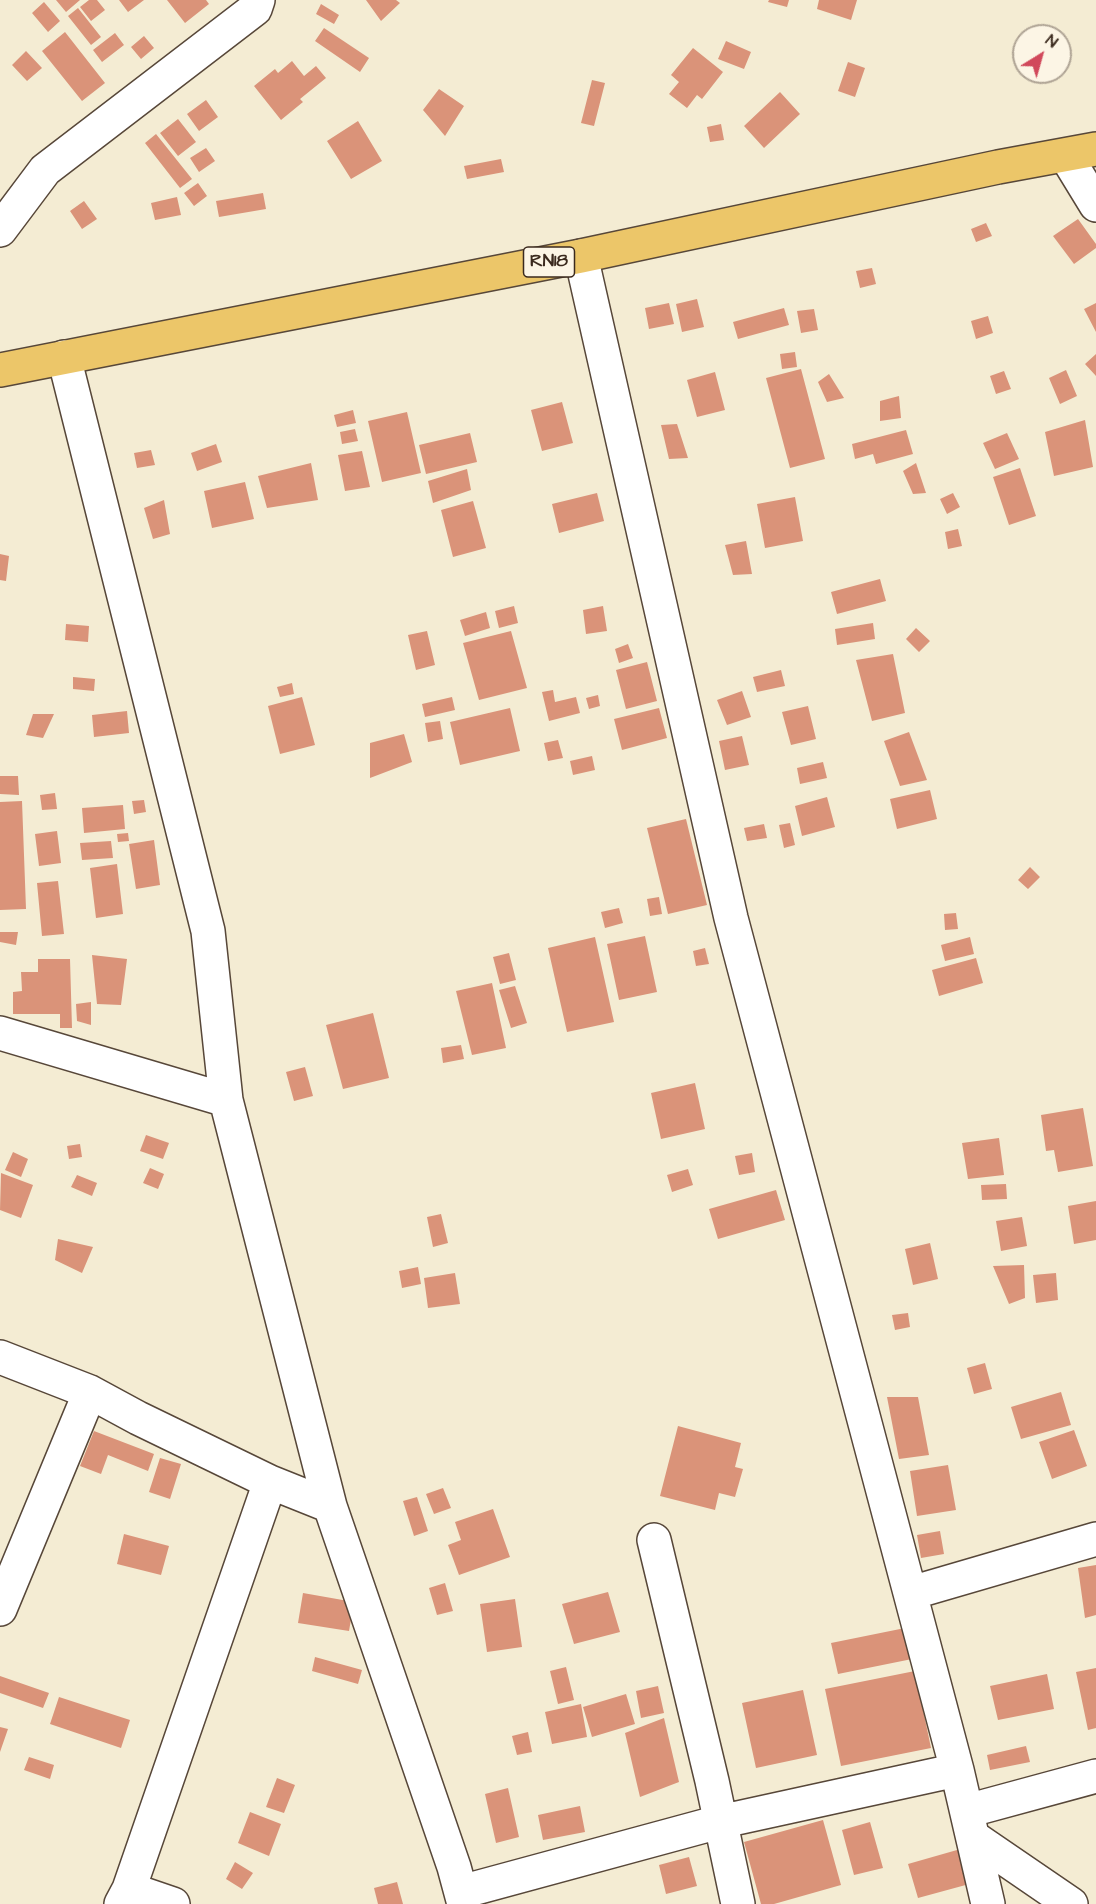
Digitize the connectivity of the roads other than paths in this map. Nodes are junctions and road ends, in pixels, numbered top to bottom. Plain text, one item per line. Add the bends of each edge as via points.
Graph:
1 (258, 0) edge
2 (1081, 152) edge
3 (1096, 205) edge
4 (0, 230) edge
5 (580, 256) junction
6 (64, 357) junction
7 (0, 370) edge
8 (0, 1033) edge
9 (226, 1100) junction
10 (0, 1357) edge
11 (90, 1392) junction
12 (270, 1482) junction
13 (330, 1506) junction
14 (1096, 1539) edge
15 (654, 1540) dead end
16 (911, 1593) junction
17 (0, 1609) edge
18 (957, 1770) junction
19 (1096, 1776) edge
20 (719, 1822) junction
21 (970, 1824) junction
22 (125, 1897) edge
23 (462, 1898) edge
24 (173, 1904) edge
25 (738, 1904) edge
26 (988, 1904) edge
27 (1071, 1904) edge

1 - 4 street via 255,9 45,170
2 - 3 street
2 - 5 main road, RN18
5 - 6 main road, RN18
5 - 16 street via 730,918
6 - 7 main road, RN18
6 - 9 street via 208,931
8 - 9 street
9 - 13 street
10 - 11 street
11 - 12 street
11 - 17 street
12 - 13 street
12 - 22 street
13 - 23 street
14 - 16 street
15 - 20 street
16 - 18 street
18 - 20 street
18 - 21 street
19 - 21 street
20 - 23 street
20 - 25 street
21 - 26 street
21 - 27 street
22 - 24 street

